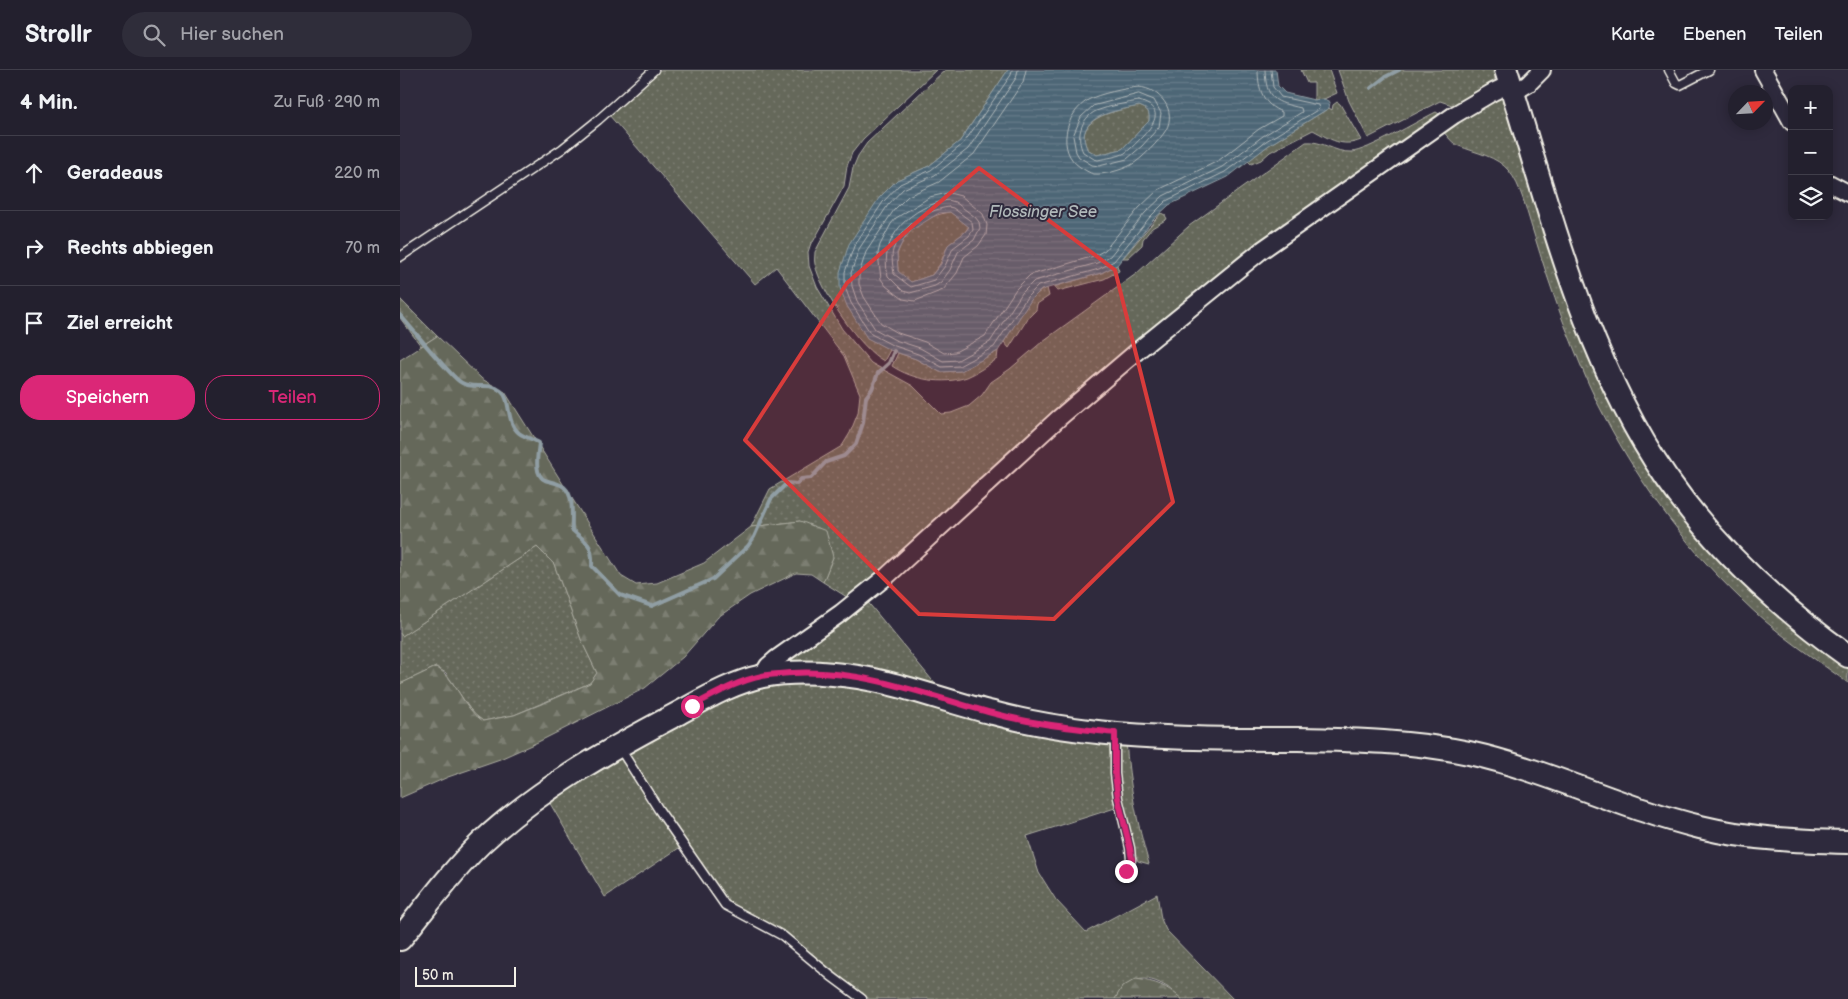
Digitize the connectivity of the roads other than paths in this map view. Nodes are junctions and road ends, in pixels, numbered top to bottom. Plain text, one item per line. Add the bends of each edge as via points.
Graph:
1 (654, 70) edge
2 (1542, 70) edge
3 (1669, 70) edge
4 (1709, 70) edge
5 (1763, 70) edge
6 (1510, 82) edge
7 (1788, 115) edge
8 (1833, 186) edge
9 (1848, 193) edge
10 (400, 257) edge
11 (1848, 656) edge
12 (762, 676) junction
13 (1115, 733) junction
14 (618, 746) junction
15 (1848, 842) edge
16 (1126, 871) dead end
17 (400, 939) edge
18 (862, 999) edge

1 - 10 lane via 562,149
2 - 6 street via 1528,84
3 - 4 lane via 1680,85
5 - 7 street
6 - 11 main road via 1586,321 1646,446 1671,484 1723,548 1780,604
6 - 12 street via 1454,115 1262,250 1059,418 887,576 776,659
8 - 9 street
12 - 13 main road via 808,672 836,674 924,692 992,713 1051,726
12 - 14 main road via 692,706
13 - 15 main road via 1195,738 1367,740 1438,747 1517,766 1700,827 1763,838
13 - 16 lane via 1118,798 1132,860
14 - 17 main road via 542,792 508,819 453,873
14 - 18 lane via 725,905 783,936

